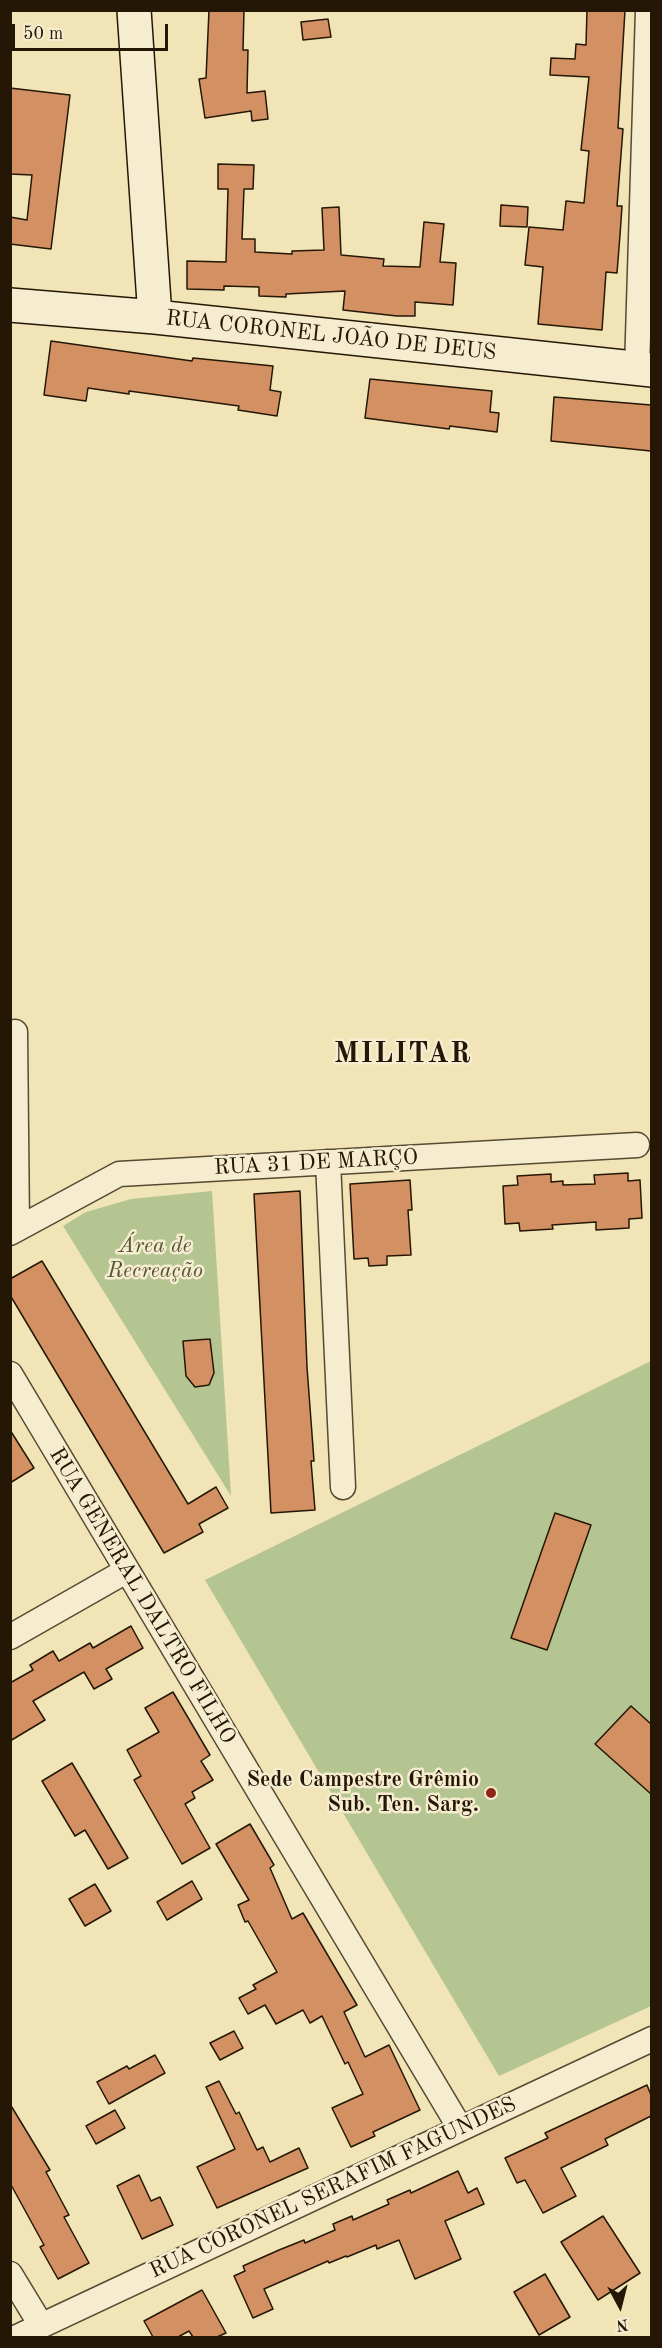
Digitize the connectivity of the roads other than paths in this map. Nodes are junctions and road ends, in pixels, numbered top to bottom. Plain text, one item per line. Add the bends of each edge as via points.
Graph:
1 (134, 10) edge
2 (648, 10) edge
3 (10, 305) edge
4 (155, 317) junction
5 (644, 370) edge
6 (15, 1032) dead end
7 (637, 1145) dead end
8 (328, 1162) junction
9 (14, 1230) edge
10 (10, 1374) edge
11 (343, 1486) dead end
12 (126, 1571) junction
13 (10, 1637) edge
14 (651, 2039) edge
15 (460, 2128) junction
16 (10, 2274) edge
17 (41, 2325) junction
18 (15, 2337) edge

1 - 4 street
2 - 5 street
3 - 4 street, RUA CORONEL JOÃO DE DEUS
4 - 5 street, RUA CORONEL JOÃO DE DEUS
6 - 9 street
7 - 8 street, RUA 31 DE MARÇO
8 - 9 street, RUA 31 DE MARÇO via 119,1174
8 - 11 street
10 - 12 street, RUA GENERAL DALTRO FILHO
12 - 13 street
12 - 15 street, RUA GENERAL DALTRO FILHO
14 - 15 street, RUA CORONEL SERAFIM FAGUNDES
15 - 17 street, RUA CORONEL SERAFIM FAGUNDES
16 - 17 street
17 - 18 street, RUA CORONEL SERAFIM FAGUNDES

